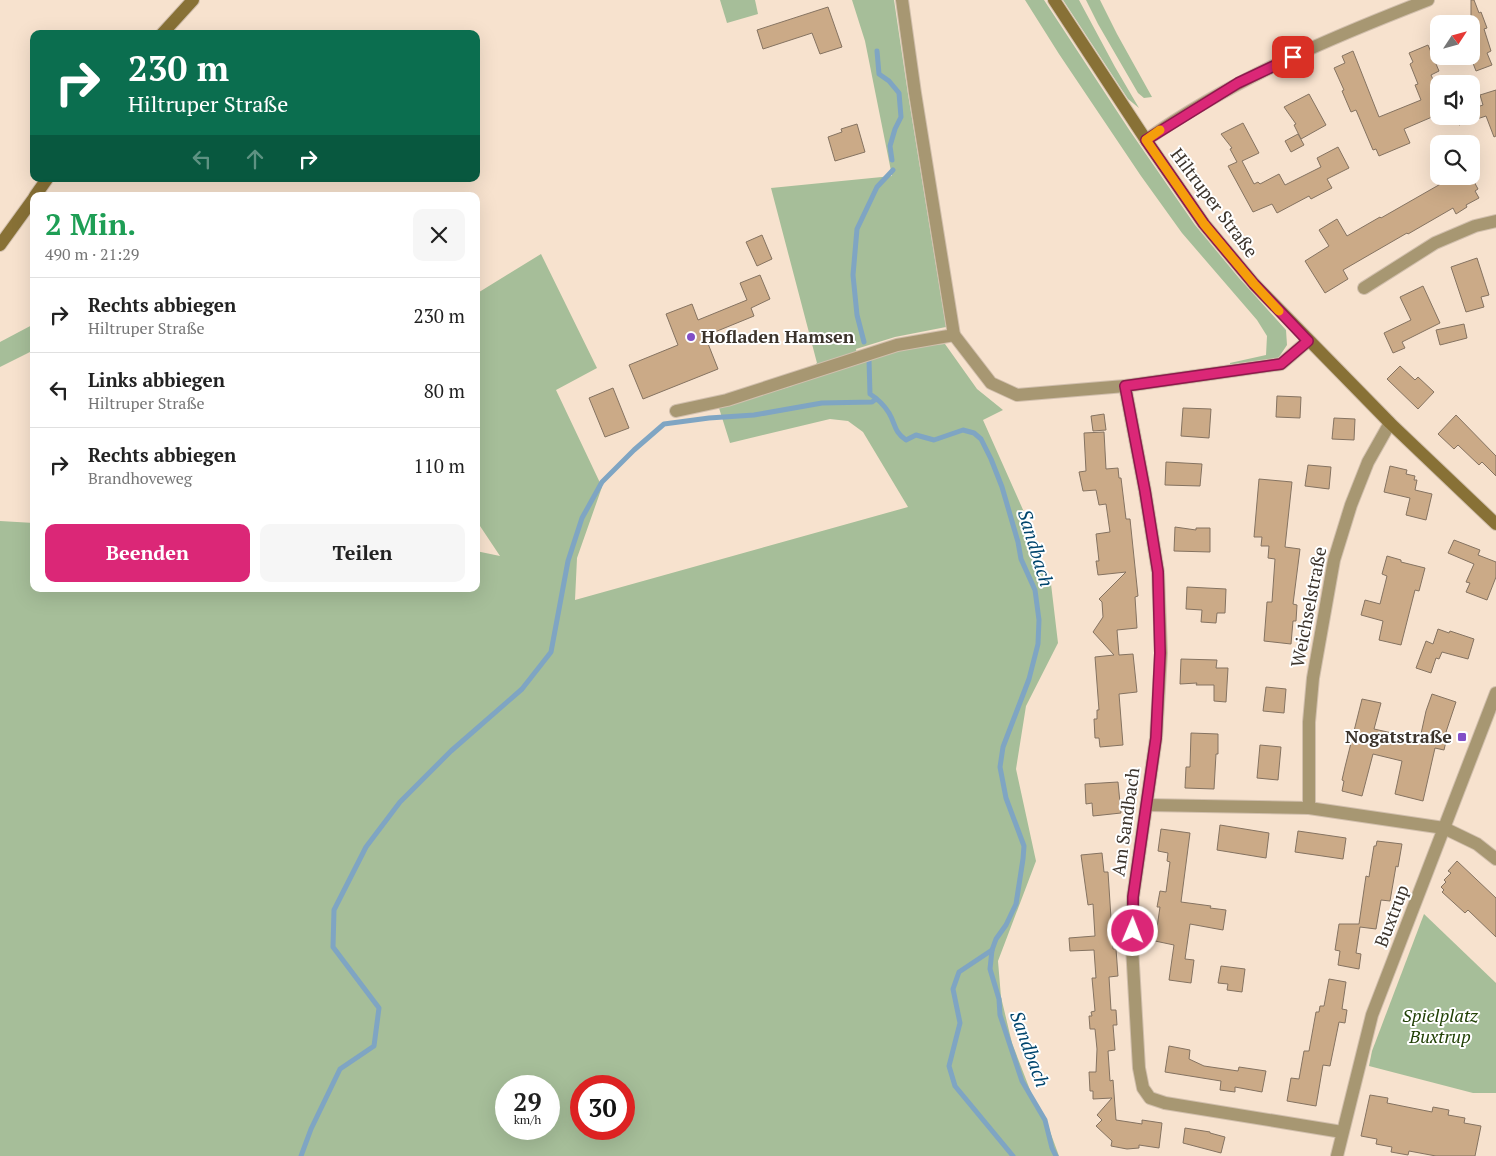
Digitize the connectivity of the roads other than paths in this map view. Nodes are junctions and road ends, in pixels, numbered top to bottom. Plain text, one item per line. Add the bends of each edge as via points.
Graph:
1 (193, 0) edge
2 (902, 0) edge
3 (1054, 0) edge
4 (1428, 0) edge
5 (166, 30) edge
6 (1146, 140) junction
7 (46, 182) edge
8 (38, 192) edge
9 (30, 203) edge
10 (1496, 221) edge
11 (0, 245) edge
12 (1364, 288) dead end
13 (954, 335) junction
14 (1308, 341) junction
15 (1125, 386) junction
16 (676, 410) dead end
17 (1390, 423) junction
18 (1496, 524) edge
19 (1496, 693) edge
20 (1147, 805) junction
21 (1309, 808) junction
22 (1444, 828) junction
23 (1496, 859) edge
24 (1342, 1132) junction
25 (1337, 1156) edge

1 - 5 street
2 - 13 street
3 - 6 street, Hiltruper Straße
4 - 6 street via 1347,32 1238,83
6 - 14 street, Hiltruper Straße via 1204,224
7 - 8 street
9 - 11 street
10 - 12 street via 1435,242
13 - 15 street via 991,383 1017,395
13 - 16 street via 897,345 727,400
14 - 15 street via 1281,364
14 - 17 street, Hiltruper Straße
15 - 20 street, Am Sandbach via 1158,572 1160,653 1156,738
17 - 18 street, Hiltruper Straße
17 - 21 street, Weichselstraße via 1368,462 1334,560 1313,678 1309,722
19 - 22 street, Buxtrup
20 - 21 street
20 - 24 street, Am Sandbach via 1133,897 1132,947 1143,1088 1150,1098 1165,1103
21 - 22 street
22 - 23 street via 1477,844
22 - 24 street, Buxtrup via 1372,1015
24 - 25 street, Buxtrup

